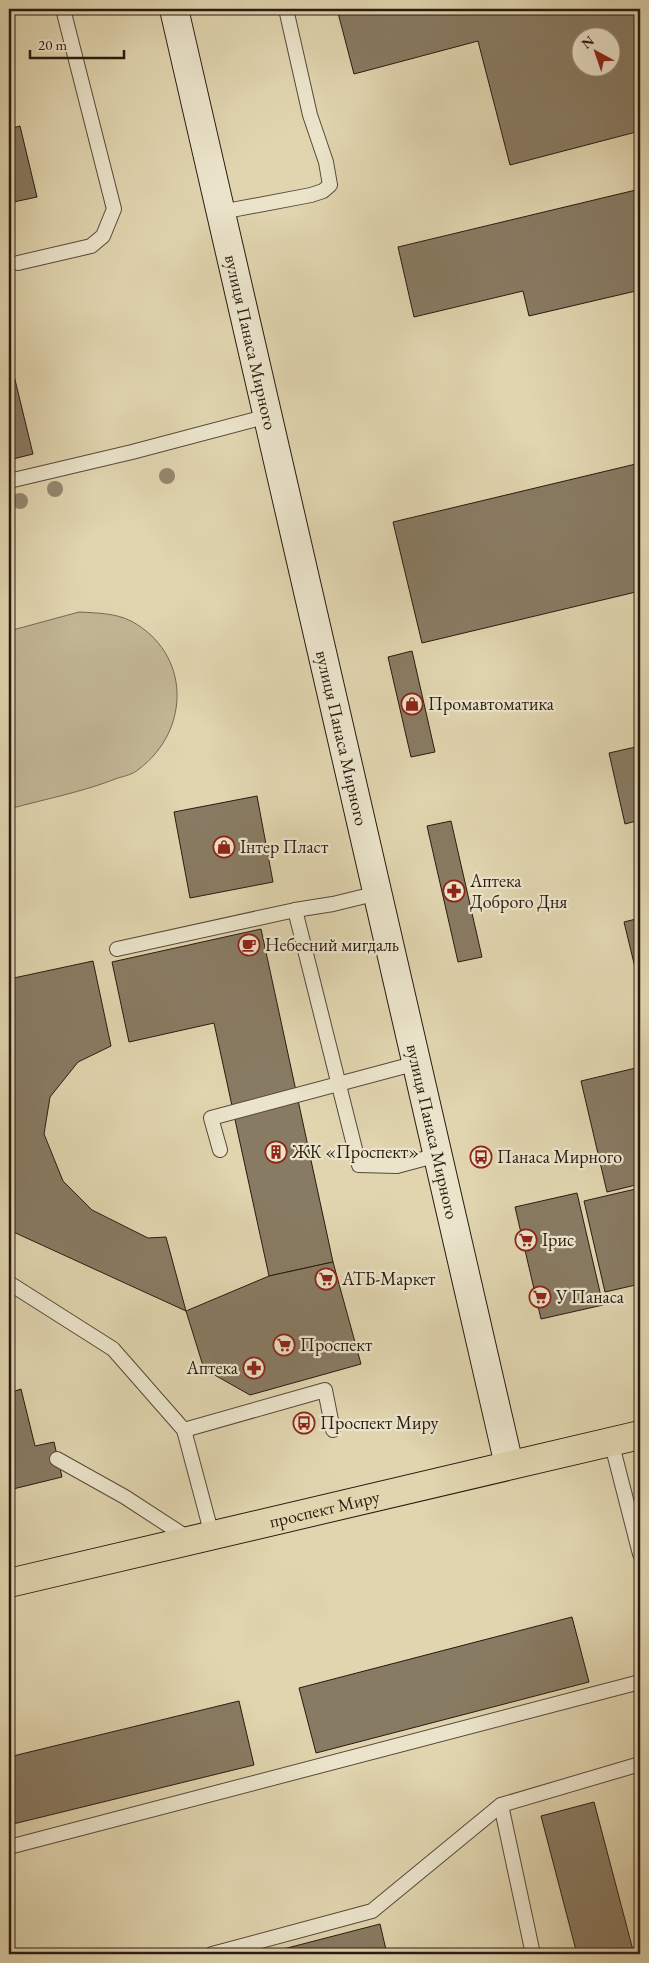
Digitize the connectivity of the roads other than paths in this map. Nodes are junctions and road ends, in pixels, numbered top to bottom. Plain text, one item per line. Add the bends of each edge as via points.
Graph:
1 (63, 9) edge
2 (174, 9) edge
3 (286, 9) edge
4 (221, 212) junction
5 (18, 263) dead end
6 (268, 416) junction
7 (9, 481) edge
8 (378, 893) junction
9 (295, 910) junction
10 (117, 949) dead end
11 (417, 1062) junction
12 (339, 1083) junction
13 (220, 1150) dead end
14 (438, 1155) junction
15 (9, 1283) edge
16 (184, 1430) junction
17 (333, 1430) dead end
18 (640, 1435) edge
19 (612, 1441) junction
20 (57, 1459) dead end
21 (509, 1465) junction
22 (202, 1538) junction
23 (640, 1554) edge
24 (9, 1583) edge
25 (640, 1682) edge
26 (640, 1764) edge
27 (501, 1805) junction
28 (9, 1847) edge
29 (212, 1954) edge
30 (533, 1954) edge

1 - 5 lane via 114,209 102,236 90,246
2 - 4 main road, вулиця Панаса Мирного
3 - 4 lane via 310,115 330,184 312,195
4 - 6 main road, вулиця Панаса Мирного
6 - 7 lane
6 - 8 main road, вулиця Панаса Мирного
8 - 9 lane
8 - 11 main road, вулиця Панаса Мирного
9 - 10 lane
9 - 12 lane
11 - 12 lane
11 - 14 main road, вулиця Панаса Мирного
12 - 13 lane via 212,1118
12 - 14 lane via 359,1164 397,1166
14 - 21 main road, вулиця Панаса Мирного
15 - 16 lane via 113,1350
16 - 17 lane via 325,1390
16 - 22 lane
18 - 19 main road, проспект Миру
19 - 21 main road, проспект Миру
19 - 23 lane
20 - 22 lane
21 - 22 main road, проспект Миру
22 - 24 main road, проспект Миру
25 - 28 lane
26 - 27 lane
27 - 29 lane via 372,1911
27 - 30 lane

